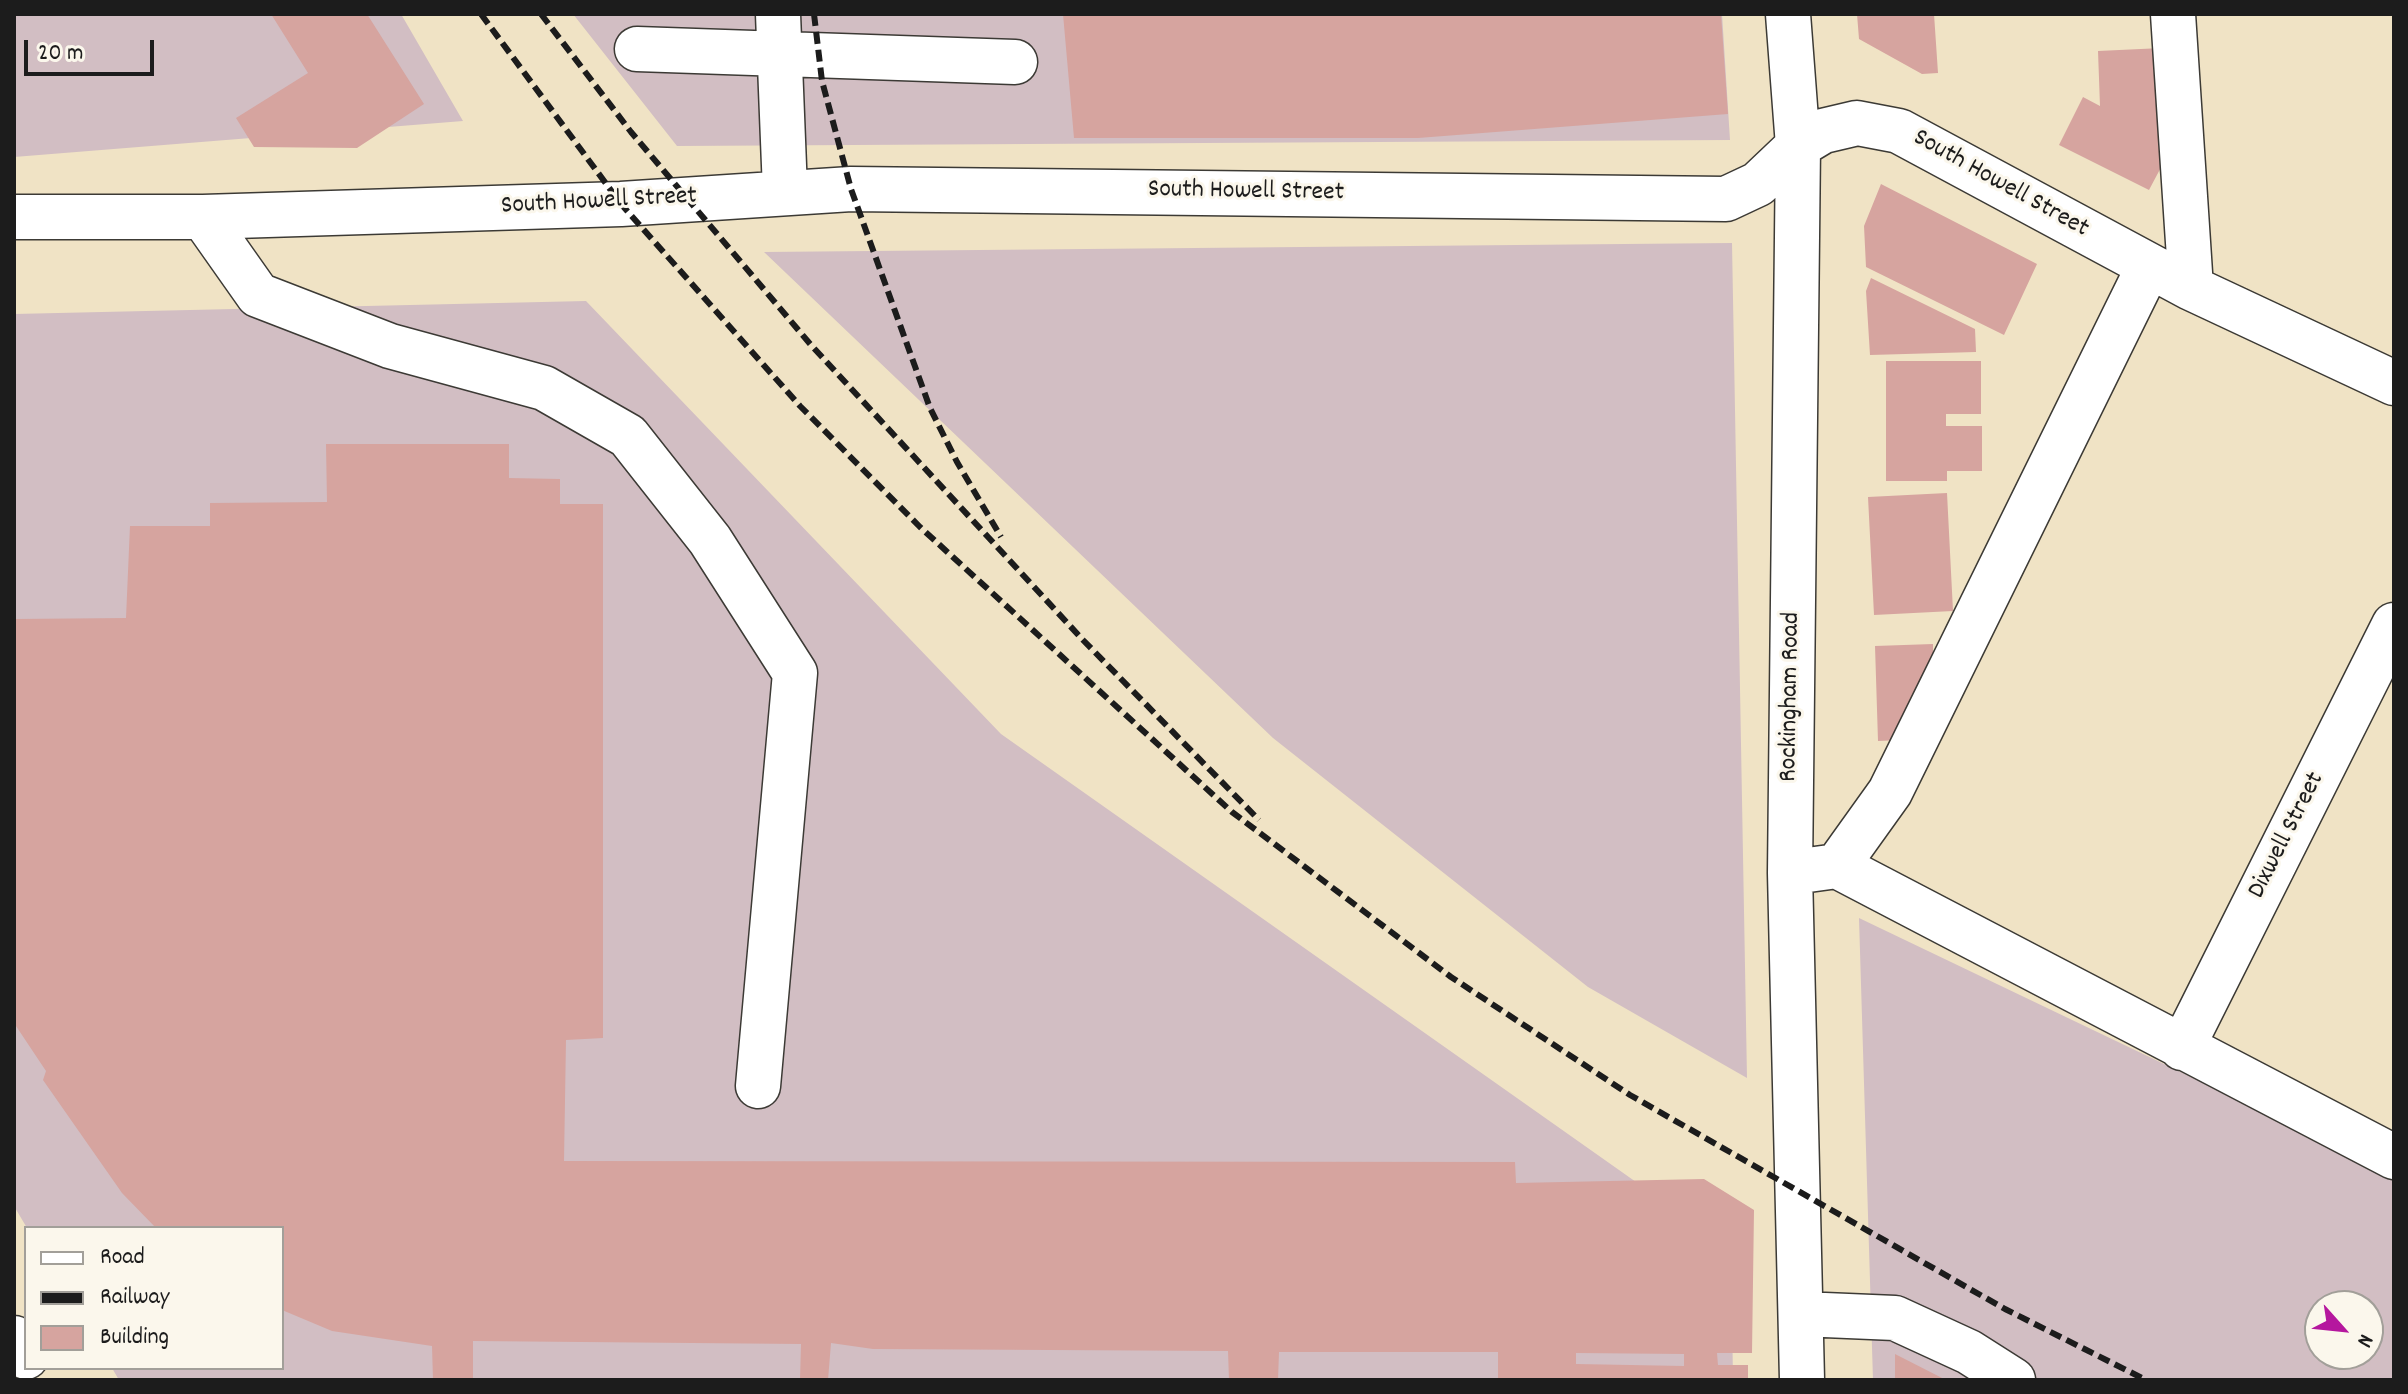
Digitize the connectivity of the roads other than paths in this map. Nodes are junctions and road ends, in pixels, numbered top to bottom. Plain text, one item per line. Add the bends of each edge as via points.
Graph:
1 (1788, 14) edge
2 (2173, 14) edge
3 (778, 34) edge
4 (637, 49) dead end
5 (1015, 62) dead end
6 (1798, 146) junction
7 (785, 191) junction
8 (14, 217) edge
9 (203, 217) junction
10 (2149, 266) junction
11 (2191, 288) junction
12 (2394, 383) edge
13 (2394, 625) edge
14 (1837, 866) junction
15 (1790, 873) junction
16 (2182, 1048) junction
17 (758, 1086) dead end
18 (2394, 1157) edge
19 (1801, 1314) junction
20 (1802, 1380) edge
21 (2013, 1380) edge

1 - 6 street, Rockingham Road
2 - 11 street
3 - 4 street
3 - 5 street
3 - 7 street
6 - 7 street, South Howell Street via 1758,184 1726,199
6 - 10 street, South Howell Street via 1823,131 1857,123 1899,131
6 - 15 street, Rockingham Road
7 - 9 street, South Howell Street via 621,204
8 - 9 street, South Howell Street
9 - 17 street via 258,295 390,346 544,388 628,436 710,540 795,673
10 - 11 street, South Howell Street
10 - 14 street via 1890,792
11 - 12 street, South Howell Street
13 - 16 street, Dixwell Street
14 - 15 street
14 - 16 street
15 - 19 street, Rockingham Road
16 - 18 street
19 - 20 street, Rockingham Road
19 - 21 street via 1895,1318 1969,1352

